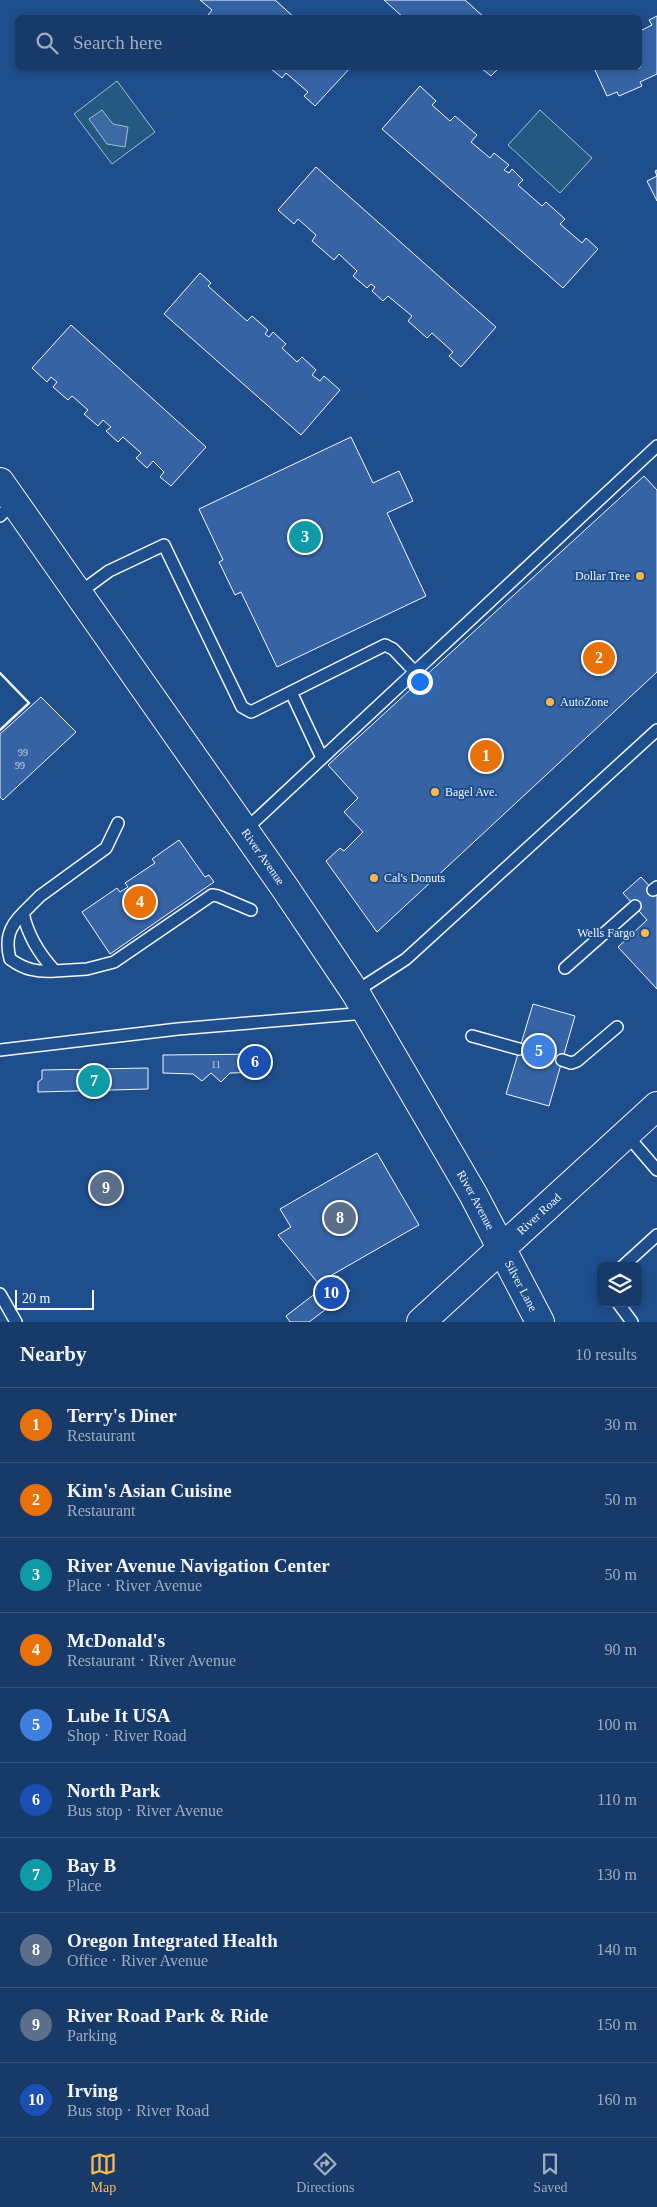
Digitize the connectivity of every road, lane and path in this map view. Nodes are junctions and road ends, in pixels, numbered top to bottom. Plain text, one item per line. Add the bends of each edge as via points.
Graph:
1 (657, 446) edge
2 (5, 500) edge
3 (79, 593) junction
4 (415, 672) junction
5 (291, 692) junction
6 (657, 730) edge
7 (322, 758) junction
8 (118, 824) dead end
9 (244, 831) junction
10 (635, 906) dead end
11 (251, 910) dead end
12 (23, 913) junction
13 (566, 968) dead end
14 (55, 971) junction
15 (361, 1003) junction
16 (617, 1027) dead end
17 (472, 1036) dead end
18 (519, 1049) dead end
19 (0, 1050) edge
20 (562, 1060) dead end
21 (657, 1106) edge
22 (626, 1134) junction
23 (657, 1170) edge
24 (657, 1235) edge
25 (502, 1247) junction
26 (627, 1262) edge
27 (0, 1294) edge
28 (621, 1307) edge
29 (16, 1322) edge
30 (421, 1322) edge
31 (540, 1322) edge
32 (632, 1322) edge

1 - 4 lane
2 - 3 street, River Avenue
3 - 5 lane via 109,571 164,545 242,707 251,712
3 - 9 street, River Avenue
4 - 5 lane via 385,645
4 - 7 lane
5 - 7 lane
6 - 15 lane
7 - 9 lane
8 - 12 lane via 106,848 40,896
9 - 15 street, River Avenue
10 - 13 lane
11 - 14 lane via 212,896 114,962 87,969
12 - 14 lane via 33,942
12 - 14 lane via 13,923 8,935 10,959 36,972
15 - 19 lane
15 - 25 street, River Avenue
16 - 20 lane via 577,1061
17 - 18 lane
21 - 22 street, River Road
22 - 23 lane
22 - 25 street, River Road
24 - 26 lane
25 - 30 street, River Road
25 - 31 street, Silver Lane
27 - 29 lane
28 - 32 lane

